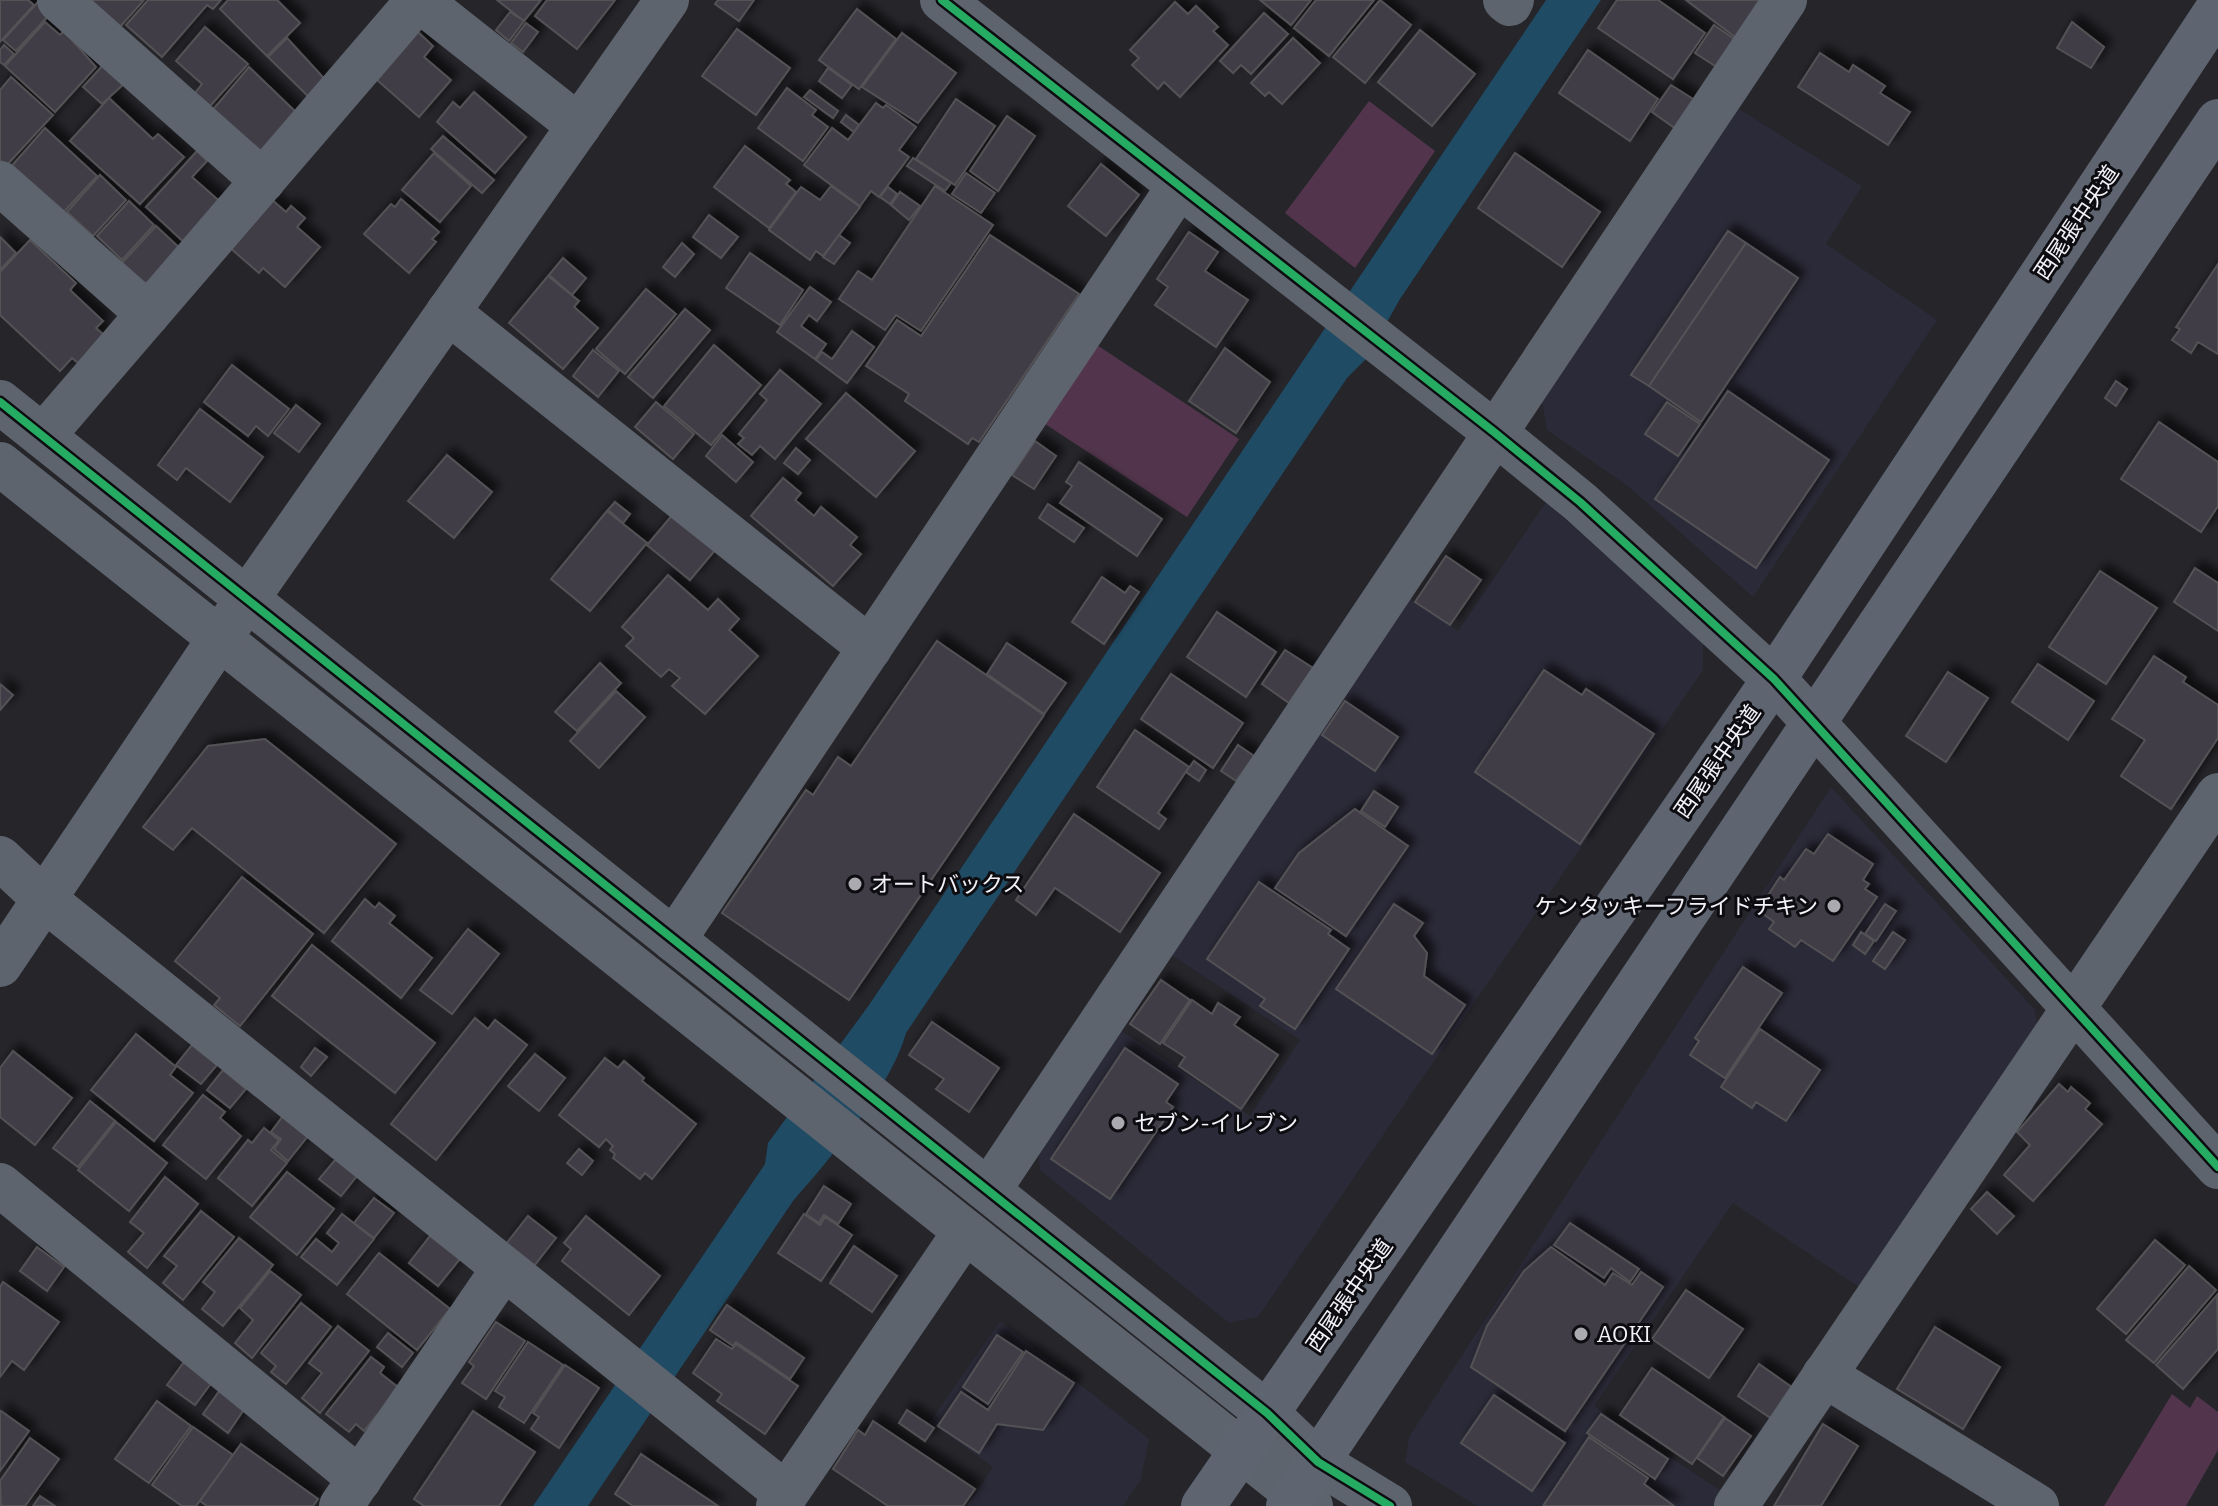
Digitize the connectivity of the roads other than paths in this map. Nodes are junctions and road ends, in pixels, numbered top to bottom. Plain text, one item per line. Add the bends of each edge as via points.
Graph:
1 (59, 0) edge
2 (419, 0) edge
3 (667, 0) edge
4 (942, 0) edge
5 (1505, 0) edge
6 (1512, 0) edge
7 (1785, 0) edge
8 (2218, 8) edge
9 (2218, 121) edge
10 (579, 126) junction
11 (263, 181) junction
12 (0, 183) edge
13 (1179, 186) junction
14 (448, 312) junction
15 (148, 314) junction
16 (0, 402) edge
17 (1494, 432) junction
18 (43, 436) junction
19 (0, 464) edge
20 (247, 598) junction
21 (219, 639) junction
22 (870, 648) junction
23 (1774, 679) junction
24 (1813, 725) junction
25 (2218, 795) edge
26 (0, 858) edge
27 (44, 899) junction
28 (674, 940) junction
29 (0, 965) edge
30 (2074, 1009) junction
31 (2218, 1167) edge
32 (0, 1185) edge
33 (989, 1190) junction
34 (964, 1233) junction
35 (503, 1269) junction
36 (1824, 1375) junction
37 (1267, 1413) junction
38 (1239, 1452) junction
39 (350, 1492) edge
40 (1303, 1492) edge
41 (782, 1500) edge
42 (1203, 1506) edge
43 (1390, 1506) edge
44 (1736, 1506) edge
45 (2037, 1506) edge

1 - 11 street
2 - 10 street
2 - 11 street
3 - 10 street
4 - 13 street
5 - 6 street
7 - 17 street
8 - 23 main road, 西尾張中央道
9 - 24 main road
10 - 14 street
11 - 15 street
12 - 15 street
13 - 17 street
13 - 22 street
14 - 20 street
14 - 22 street
15 - 18 street
16 - 18 street
17 - 23 street via 1580,502
17 - 33 street
18 - 20 street
19 - 21 street
20 - 21 street
20 - 28 street
21 - 27 street
21 - 34 street
22 - 28 street
23 - 24 street
23 - 37 main road, 西尾張中央道
24 - 30 street
24 - 40 main road
25 - 30 street
26 - 27 street
27 - 29 street
27 - 35 street
28 - 33 street
30 - 31 street
30 - 36 street
32 - 39 street
33 - 37 street
34 - 38 street
34 - 41 street
35 - 39 street
35 - 41 street
36 - 44 street
36 - 45 street
37 - 38 main road, 西尾張中央道
37 - 40 street
38 - 40 street
38 - 42 main road, 西尾張中央道
40 - 43 street

